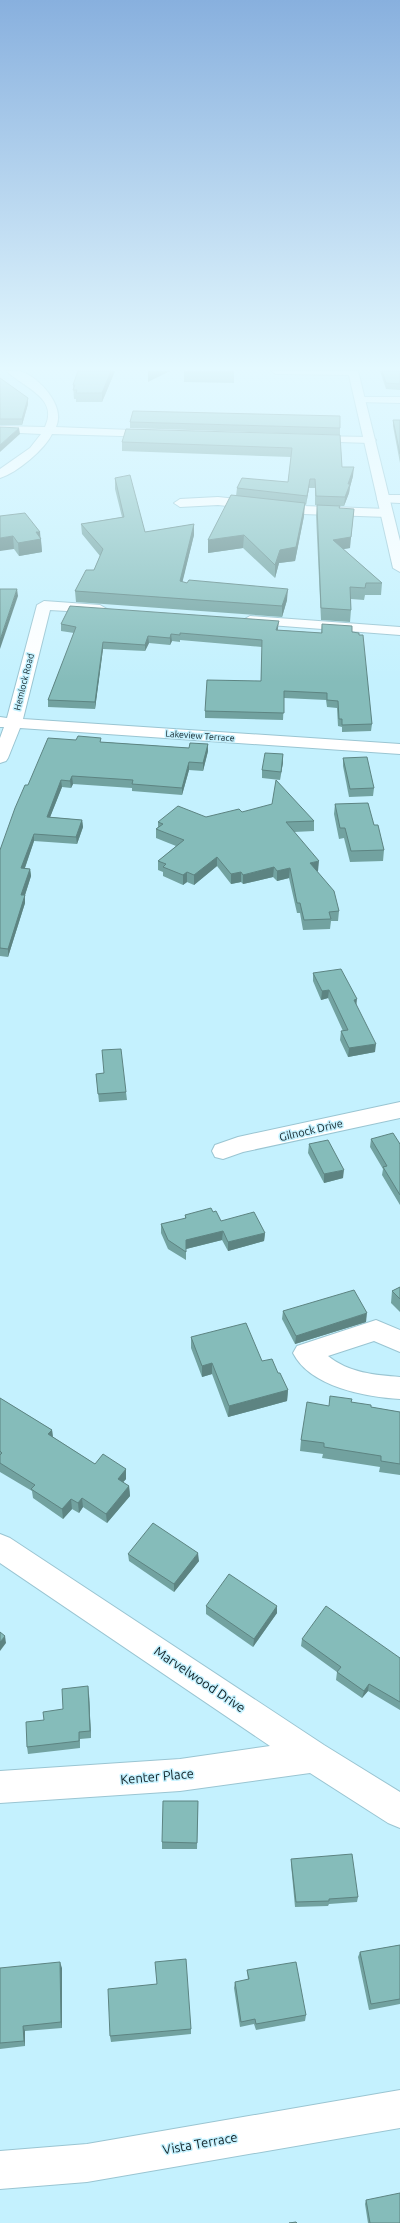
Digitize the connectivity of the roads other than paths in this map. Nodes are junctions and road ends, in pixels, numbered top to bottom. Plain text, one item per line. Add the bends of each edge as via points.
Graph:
1 (378, 475) edge
2 (383, 499) junction
3 (400, 499) edge
4 (180, 503) dead end
5 (387, 513) junction
6 (400, 568) edge
7 (115, 610) edge
8 (234, 619) edge
9 (400, 631) edge
10 (7, 723) edge
11 (400, 749) edge
12 (0, 758) edge
13 (400, 1110) edge
14 (223, 1151) dead end
15 (400, 1342) edge
16 (400, 1388) edge
17 (0, 1547) edge
18 (313, 1756) junction
19 (0, 1787) edge
20 (400, 1811) edge
21 (400, 2109) edge
22 (0, 2170) edge

1 - 2 street
2 - 3 street
2 - 5 street
4 - 5 street via 218,501 303,510
5 - 6 street
7 - 10 street, Hemlock Road via 44,605
8 - 9 street
10 - 11 street, Lakeview Terrace
10 - 12 street, Hemlock Road
13 - 14 street, Gilnock Drive via 238,1145
15 - 16 street via 376,1330 306,1352 329,1372 371,1386
17 - 18 street, Marvelwood Drive
18 - 19 street, Kenter Place via 180,1775
18 - 20 street, Marvelwood Drive
21 - 22 street, Vista Terrace via 87,2163

